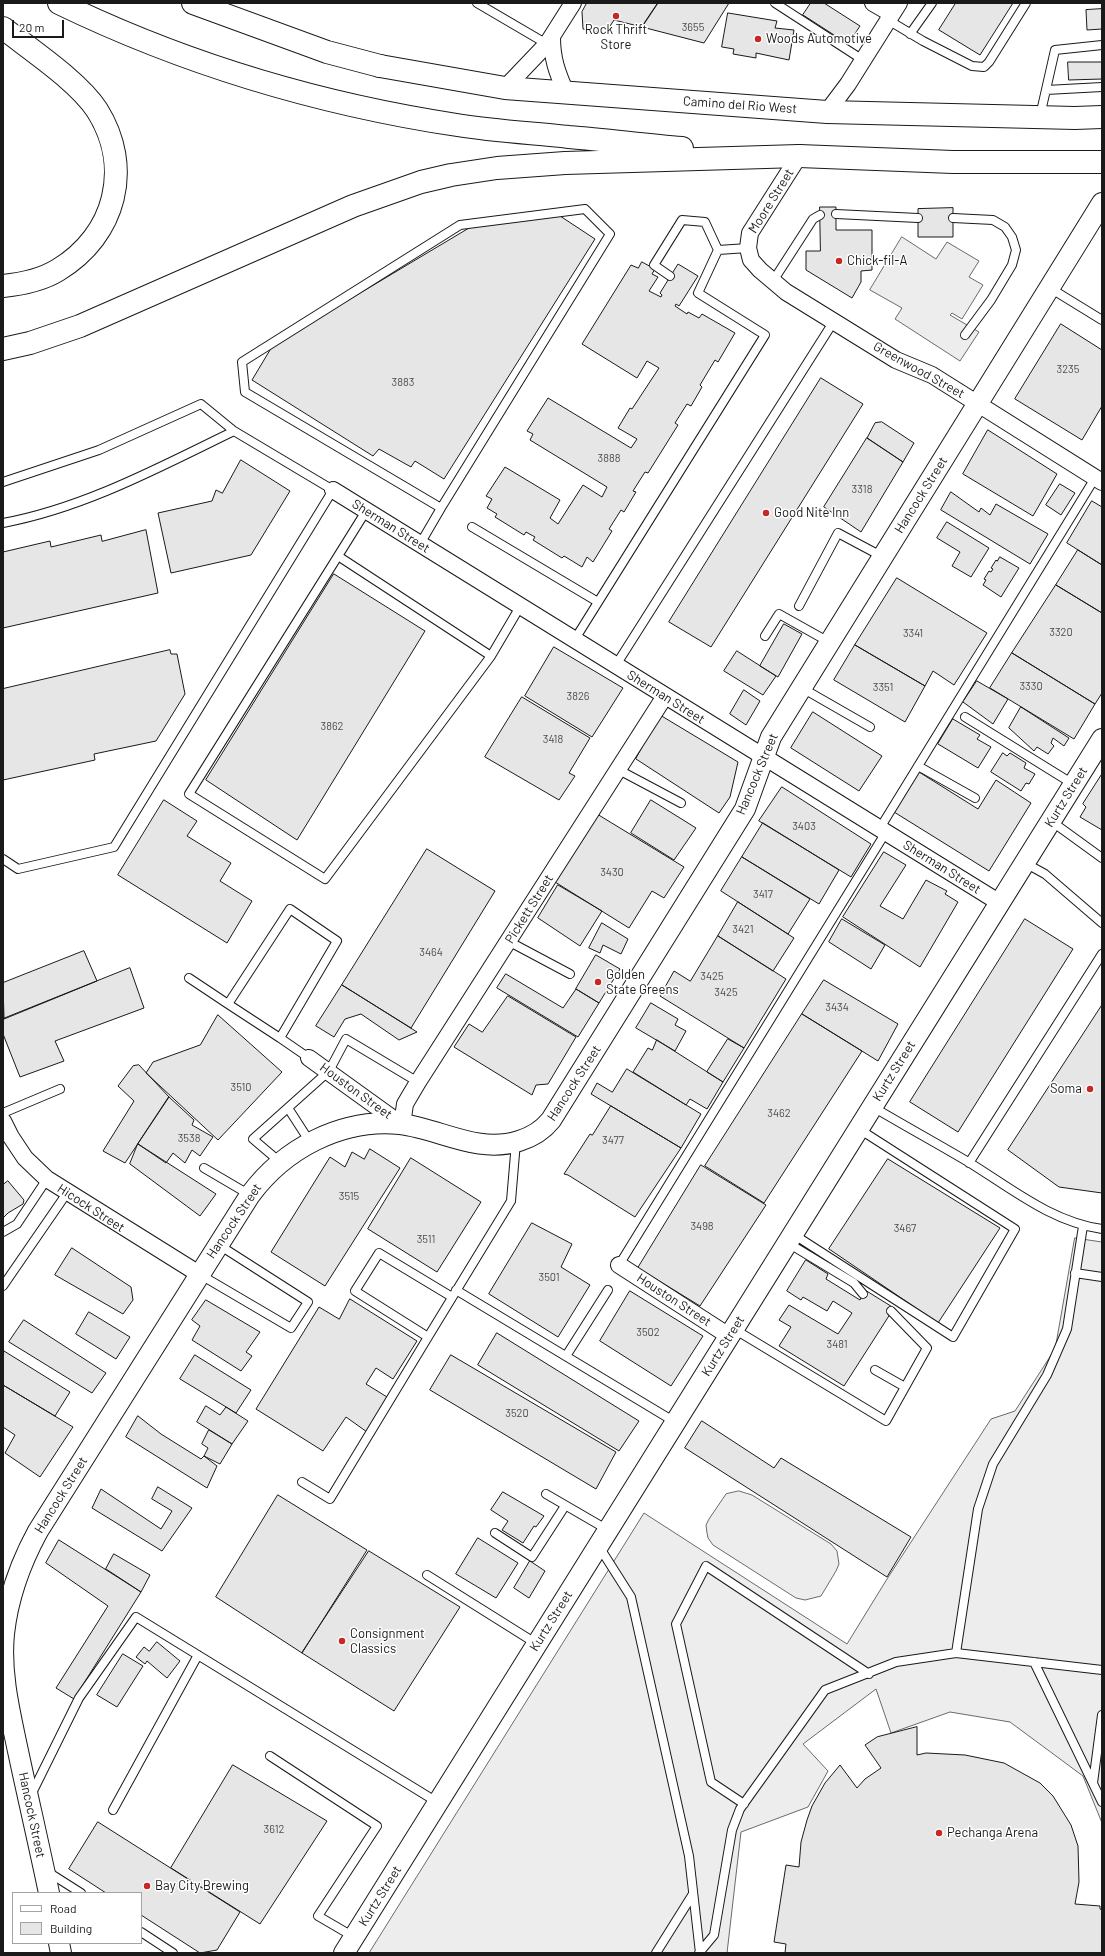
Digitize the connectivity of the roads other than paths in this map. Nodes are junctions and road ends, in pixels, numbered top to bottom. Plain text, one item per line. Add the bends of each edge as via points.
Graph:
1 (193, 3) edge
2 (232, 3) edge
3 (477, 3) edge
4 (573, 3) edge
5 (775, 3) edge
6 (873, 3) edge
7 (932, 3) edge
8 (1026, 3) edge
9 (68, 7) edge
10 (893, 12) edge
11 (3, 28) edge
12 (910, 34) junction
13 (550, 40) junction
14 (1102, 45) edge
15 (863, 60) junction
16 (380, 66) junction
17 (1102, 87) edge
18 (505, 88) junction
19 (1046, 90) junction
20 (566, 93) junction
21 (827, 112) junction
22 (1102, 116) edge
23 (1040, 117) junction
24 (799, 156) junction
25 (1102, 162) edge
26 (1102, 203) edge
27 (836, 214) dead end
28 (820, 215) dead end
29 (918, 218) dead end
30 (953, 218) dead end
31 (748, 248) junction
32 (718, 250) junction
33 (670, 276) dead end
34 (773, 281) junction
35 (3, 286) edge
36 (1050, 288) junction
37 (690, 289) dead end
38 (698, 293) junction
39 (1102, 320) edge
40 (834, 321) junction
41 (965, 335) dead end
42 (3, 349) edge
43 (978, 403) junction
44 (234, 432) junction
45 (1099, 480) edge
46 (3, 482) edge
47 (333, 490) junction
48 (440, 508) junction
49 (366, 511) junction
50 (3, 523) edge
51 (472, 527) dead end
52 (420, 544) junction
53 (338, 556) junction
54 (883, 557) junction
55 (598, 602) junction
56 (521, 605) junction
57 (799, 606) dead end
58 (765, 636) dead end
59 (575, 639) junction
60 (830, 642) junction
61 (491, 656) junction
62 (616, 665) junction
63 (801, 687) junction
64 (664, 696) junction
65 (965, 717) dead end
66 (870, 727) dead end
67 (1102, 740) edge
68 (764, 758) junction
69 (918, 766) junction
70 (617, 769) junction
71 (1074, 784) junction
72 (975, 798) dead end
73 (681, 803) dead end
74 (1051, 821) junction
75 (883, 830) junction
76 (1102, 858) edge
77 (3, 859) edge
78 (1025, 862) junction
79 (1000, 903) junction
80 (1102, 923) edge
81 (508, 941) junction
82 (1102, 954) edge
83 (570, 974) dead end
84 (188, 978) dead end
85 (228, 1004) junction
86 (280, 1038) junction
87 (310, 1058) joint
88 (329, 1071) junction
89 (418, 1082) junction
90 (60, 1089) dead end
91 (872, 1107) junction
92 (288, 1108) junction
93 (3, 1113) edge
94 (3, 1121) edge
95 (402, 1125) junction
96 (858, 1129) junction
97 (7, 1139) edge
98 (310, 1142) junction
99 (516, 1142) junction
100 (280, 1162) junction
101 (969, 1163) junction
102 (204, 1168) dead end
103 (47, 1179) junction
104 (67, 1193) junction
105 (250, 1195) junction
106 (1083, 1226) junction
107 (1102, 1229) edge
108 (3, 1232) edge
109 (790, 1238) junction
110 (218, 1245) junction
111 (619, 1264) joint
112 (1075, 1273) junction
113 (199, 1274) junction
114 (1102, 1277) edge
115 (3, 1286) edge
116 (608, 1290) dead end
117 (454, 1294) junction
118 (863, 1294) dead end
119 (891, 1311) dead end
120 (732, 1332) junction
121 (428, 1337) junction
122 (566, 1356) junction
123 (875, 1370) dead end
124 (905, 1387) junction
125 (675, 1422) junction
126 (302, 1482) dead end
127 (546, 1494) dead end
128 (565, 1506) junction
129 (495, 1533) dead end
130 (603, 1538) junction
131 (428, 1575) dead end
132 (536, 1644) junction
133 (956, 1653) junction
134 (198, 1655) junction
135 (1034, 1662) junction
136 (1102, 1670) edge
137 (869, 1674) junction
138 (1102, 1714) edge
139 (270, 1756) dead end
140 (1093, 1784) junction
141 (28, 1800) junction
142 (438, 1802) junction
143 (1102, 1802) edge
144 (744, 1804) junction
145 (113, 1810) dead end
146 (44, 1869) junction
147 (49, 1892) edge
148 (79, 1892) edge
149 (693, 1894) junction
150 (142, 1933) edge
151 (349, 1945) edge
152 (700, 1952) edge
153 (173, 1953) edge
154 (656, 1953) edge

1 - 16 main road via 327,52
2 - 16 main road via 332,43
3 - 13 lane
4 - 13 street
5 - 15 lane
6 - 10 street
7 - 12 lane
8 - 12 lane via 984,67 972,66
9 - 24 main road via 131,36 204,64 271,85 395,114 457,126 520,133 652,146
10 - 12 lane
10 - 15 street
11 - 35 main road via 86,96 105,124 116,165 114,198 101,228 84,251 58,270 40,278
13 - 18 street
13 - 20 street via 555,69
14 - 19 lane via 1055,50
15 - 21 street
16 - 18 main road, Camino del Rio West
17 - 19 lane
18 - 20 main road, Camino del Rio West
19 - 23 lane
20 - 21 main road, Camino del Rio West
21 - 23 main road, Camino del Rio West
22 - 23 main road, Camino del Rio West
24 - 25 main road via 952,162
24 - 31 street, Moore Street via 754,224
24 - 42 main road via 565,163 496,168 451,175 393,191 353,206 80,326
26 - 36 street, Hancock Street
27 - 29 lane
28 - 34 lane via 813,219
30 - 41 lane via 993,220 1004,227 1012,237 1016,250 1012,265 991,300
31 - 32 lane
31 - 34 street, Greenwood Street via 755,266
32 - 33 lane via 705,222 682,220 654,265
32 - 38 lane
34 - 40 street, Greenwood Street via 786,292
36 - 39 lane
36 - 43 street, Hancock Street
37 - 38 lane
38 - 55 lane via 764,335
40 - 43 street, Greenwood Street via 896,360 932,374
40 - 62 lane
43 - 45 street, Greenwood Street
43 - 54 street, Hancock Street
44 - 46 lane via 201,404 99,450
44 - 47 lane
44 - 50 lane via 107,492
45 - 69 lane
47 - 49 street, Sherman Street
47 - 77 lane via 114,847 18,869
48 - 48 lane via 610,234 585,209 460,225 242,362 245,392
48 - 52 lane
49 - 52 street, Sherman Street
49 - 53 lane
51 - 55 lane
52 - 56 street, Sherman Street
53 - 61 lane
53 - 61 lane via 189,794 325,879
54 - 57 lane via 838,532
54 - 60 street, Hancock Street
55 - 59 lane
56 - 59 street, Sherman Street
56 - 61 lane
58 - 60 lane via 779,614
59 - 62 street, Sherman Street
60 - 63 street, Hancock Street
62 - 64 street, Sherman Street
63 - 66 lane
63 - 68 street, Hancock Street via 771,737
64 - 68 street, Sherman Street
64 - 70 street, Pickett Street
65 - 71 lane
67 - 71 street, Kurtz Street
68 - 75 street, Sherman Street
68 - 99 street, Hancock Street via 745,808 555,1114 539,1131
69 - 72 lane
69 - 75 lane
70 - 73 lane
70 - 81 street, Pickett Street
71 - 74 street, Kurtz Street
74 - 76 lane
74 - 78 street, Kurtz Street
75 - 79 street, Sherman Street
75 - 111 lane
78 - 79 street, Kurtz Street
78 - 80 lane via 1045,874
79 - 91 street, Kurtz Street
81 - 83 lane
81 - 89 street, Pickett Street
82 - 101 lane
84 - 85 lane
85 - 86 lane
85 - 86 lane via 290,910 337,941
86 - 87 lane
87 - 88 street, Houston Street
88 - 89 lane via 346,1039
88 - 92 lane
88 - 95 street, Houston Street
89 - 95 street, Pickett Street via 405,1104
90 - 93 lane
91 - 96 street, Kurtz Street
91 - 101 lane
92 - 98 lane
92 - 100 lane via 253,1140
94 - 97 street, Hicock Street
95 - 98 street, Hancock Street via 367,1125
95 - 99 street, Hancock Street via 478,1145
96 - 109 street, Kurtz Street
96 - 109 lane via 1015,1229 953,1337
97 - 103 street, Hicock Street
98 - 100 street, Hancock Street
99 - 117 lane via 511,1201
100 - 105 street, Hancock Street via 263,1177
101 - 106 lane via 1055,1216
102 - 105 lane
103 - 104 street, Hicock Street
103 - 108 lane via 17,1224
104 - 113 street, Hicock Street
104 - 115 lane
105 - 110 street, Hancock Street
106 - 107 lane
106 - 112 lane
109 - 118 lane via 854,1283
109 - 120 street, Kurtz Street
110 - 113 street, Hancock Street
110 - 113 lane via 308,1302 291,1328
111 - 120 street, Houston Street
112 - 114 lane
112 - 133 lane via 1067,1329 1047,1375 994,1464 978,1509
113 - 141 street, Hancock Street via 38,1531 15,1582 8,1606 3,1662
116 - 122 lane
117 - 121 lane
117 - 121 lane via 379,1254 355,1291
117 - 122 lane
119 - 124 lane via 927,1348
120 - 124 lane via 886,1421
120 - 125 street, Kurtz Street
121 - 126 lane via 330,1499
122 - 125 lane
123 - 124 lane
125 - 130 street, Kurtz Street
127 - 128 lane
128 - 129 lane via 532,1557
128 - 130 lane
130 - 132 street, Kurtz Street
130 - 149 lane via 631,1597 689,1856
131 - 132 lane
132 - 142 street, Kurtz Street
133 - 135 lane
133 - 137 lane via 896,1662
134 - 141 lane via 136,1617 79,1698
134 - 142 lane
134 - 145 lane
135 - 136 lane
135 - 140 lane
137 - 144 lane via 825,1690
137 - 144 lane via 706,1566 676,1624 711,1782
138 - 140 lane
139 - 151 lane via 377,1826 318,1916
140 - 143 lane
141 - 146 street, Hancock Street
142 - 151 street, Kurtz Street
144 - 152 lane via 732,1830 714,1935
146 - 147 street, Hancock Street
146 - 148 lane
149 - 152 lane
149 - 154 lane
150 - 153 lane

